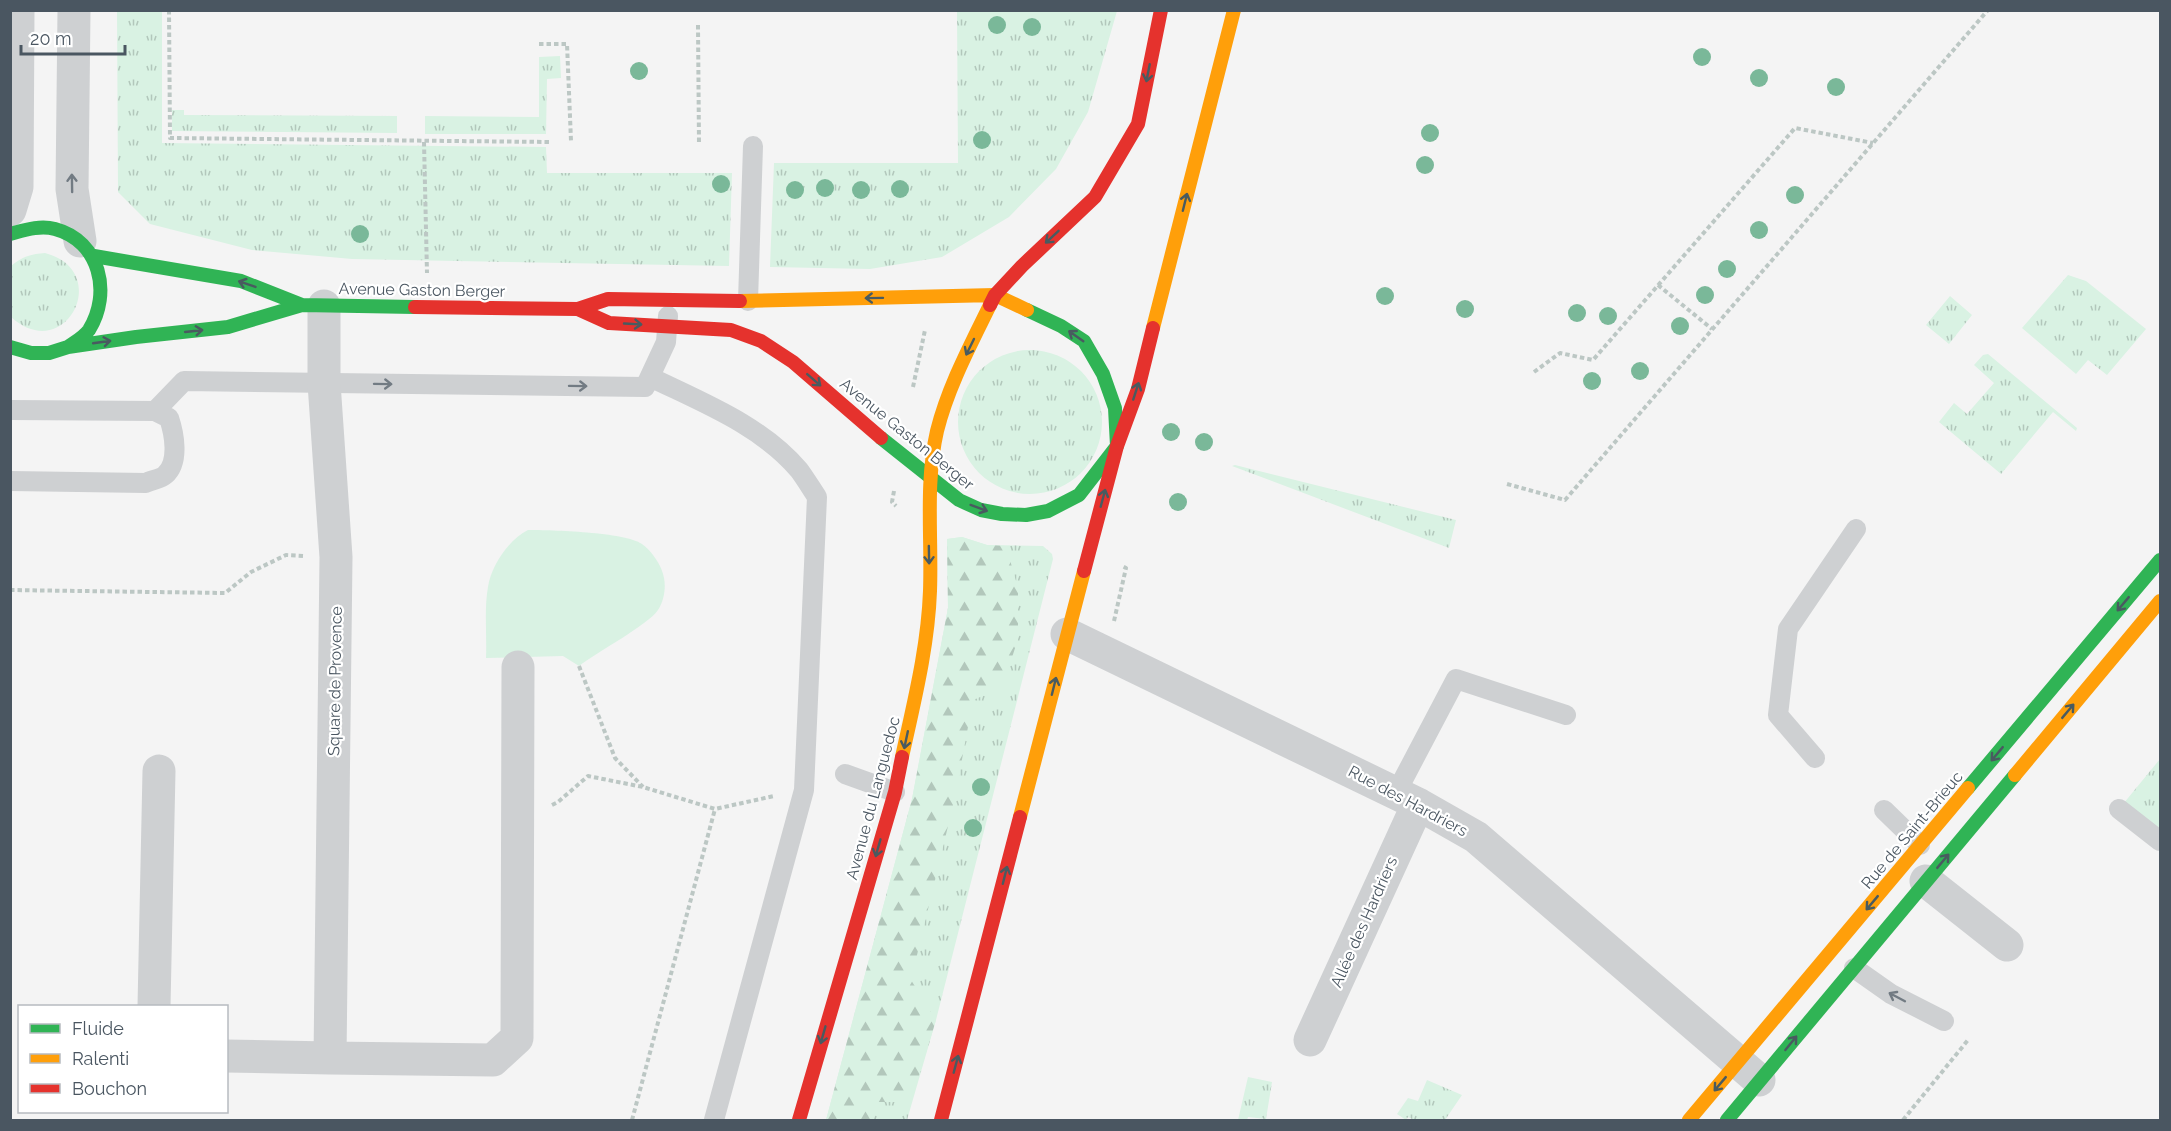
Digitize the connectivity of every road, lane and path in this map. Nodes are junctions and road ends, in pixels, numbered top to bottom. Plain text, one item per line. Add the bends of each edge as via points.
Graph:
1 (18, 10) edge
2 (74, 10) edge
3 (169, 10) edge
4 (1161, 10) edge
5 (1234, 10) edge
6 (1988, 10) edge
7 (698, 25) dead end
8 (540, 44) dead end
9 (571, 141) dead end
10 (424, 142) junction
11 (549, 142) dead end
12 (1873, 143) junction
13 (699, 145) dead end
14 (753, 146) dead end
15 (10, 210) edge
16 (10, 234) edge
17 (87, 249) junction
18 (427, 279) dead end
19 (1658, 285) junction
20 (996, 295) junction
21 (668, 300) junction
22 (748, 301) junction
23 (313, 305) junction
24 (578, 309) junction
25 (668, 326) junction
26 (1712, 330) junction
27 (10, 347) edge
28 (68, 347) junction
29 (1534, 372) dead end
30 (650, 377) junction
31 (324, 383) junction
32 (10, 410) edge
33 (155, 411) junction
34 (1117, 446) junction
35 (931, 476) junction
36 (10, 481) edge
37 (1507, 484) dead end
38 (1856, 530) dead end
39 (336, 557) junction
40 (2160, 560) edge
41 (10, 590) edge
42 (2160, 601) edge
43 (1067, 634) junction
44 (579, 666) dead end
45 (518, 667) dead end
46 (1566, 715) dead end
47 (1815, 758) dead end
48 (159, 771) dead end
49 (845, 774) dead end
50 (644, 787) junction
51 (804, 790) junction
52 (895, 792) junction
53 (1407, 798) junction
54 (715, 809) junction
55 (2119, 809) dead end
56 (1884, 810) dead end
57 (517, 821) junction
58 (2160, 841) edge
59 (1920, 845) junction
60 (1926, 881) junction
61 (2007, 945) dead end
62 (1854, 968) junction
63 (154, 1005) edge
64 (1944, 1021) dead end
65 (1310, 1040) dead end
66 (1968, 1040) dead end
67 (228, 1056) edge
68 (330, 1058) junction
69 (1750, 1071) junction
70 (632, 1120) edge
71 (714, 1120) edge
72 (799, 1120) edge
73 (941, 1120) edge
74 (1689, 1120) edge
75 (1727, 1120) edge
76 (1903, 1120) edge

1 - 15 street via 17,188
17 -> 2 street via 72,189
3 - 10 path via 170,138
4 -> 20 main road via 1138,123 1095,197
34 -> 5 main road via 1138,389
6 - 12 path
7 - 13 path
8 - 9 path via 567,44
10 - 11 path
10 - 18 path
12 - 19 path via 1795,128
12 - 26 path
14 - 22 lane
16 - 17 main road, Avenue Gaston Berger via 22,228 43,226 63,230
23 -> 17 main road, Avenue Gaston Berger via 241,282
17 - 28 main road via 102,281 100,308 88,331
19 - 26 path
19 - 29 path via 1593,360 1560,353
20 -> 22 main road, Avenue Gaston Berger
34 -> 20 main road, Avenue Gaston Berger via 1115,408 1103,374 1084,341
20 -> 35 main road via 953,381 937,432
21 - 22 main road, Avenue Gaston Berger
21 - 24 main road, Avenue Gaston Berger via 608,299
21 - 25 lane
23 - 24 main road, Avenue Gaston Berger
28 -> 23 main road, Avenue Gaston Berger via 228,327
23 - 31 street, Square de Provence
24 -> 25 main road, Avenue Gaston Berger via 609,323
25 - 30 lane via 666,342
25 -> 35 main road, Avenue Gaston Berger via 731,330 761,341
26 - 37 path via 1565,500
27 - 28 main road, Avenue Gaston Berger via 31,353 50,353
31 -> 30 lane via 645,387
30 - 51 lane via 733,418 771,443 798,469 817,497
31 - 33 lane via 184,381
31 - 39 street, Square de Provence
32 - 33 lane
33 - 36 lane via 169,418 174,434 173,461 165,475 146,483
35 -> 34 main road, Avenue Gaston Berger via 959,500 981,510 1037,513 1079,495
43 -> 34 main road
35 -> 52 main road, Avenue du Languedoc via 930,593 922,664
38 - 47 lane via 1788,629 1778,715
39 - 41 path via 286,555 252,572 225,593
39 - 68 street, Square de Provence
40 -> 59 main road, Rue de Saint-Brieuc
60 -> 42 main road, Rue de Saint-Brieuc
43 - 53 street, Rue des Hardriers
73 -> 43 main road
44 - 50 path via 615,758
45 - 57 street
46 - 53 lane via 1456,679
48 - 63 street
49 - 52 lane
50 - 54 path
50 - 57 path via 588,776 558,802
51 - 54 path
51 - 71 lane
52 -> 72 main road, Avenue du Languedoc
53 - 65 street, Allée des Hardriers
53 - 69 street, Rue des Hardriers via 1476,837
54 - 70 path
55 - 58 lane
56 - 59 lane
57 - 68 street via 516,1038 493,1060
59 -> 69 main road, Rue de Saint-Brieuc
60 - 61 street
60 - 62 main road, Rue de Saint-Brieuc
64 -> 62 lane via 1891,994
69 -> 62 main road, Rue de Saint-Brieuc
66 - 76 path
67 - 68 street
69 -> 74 main road, Rue de Saint-Brieuc
69 - 75 main road, Rue de Saint-Brieuc

